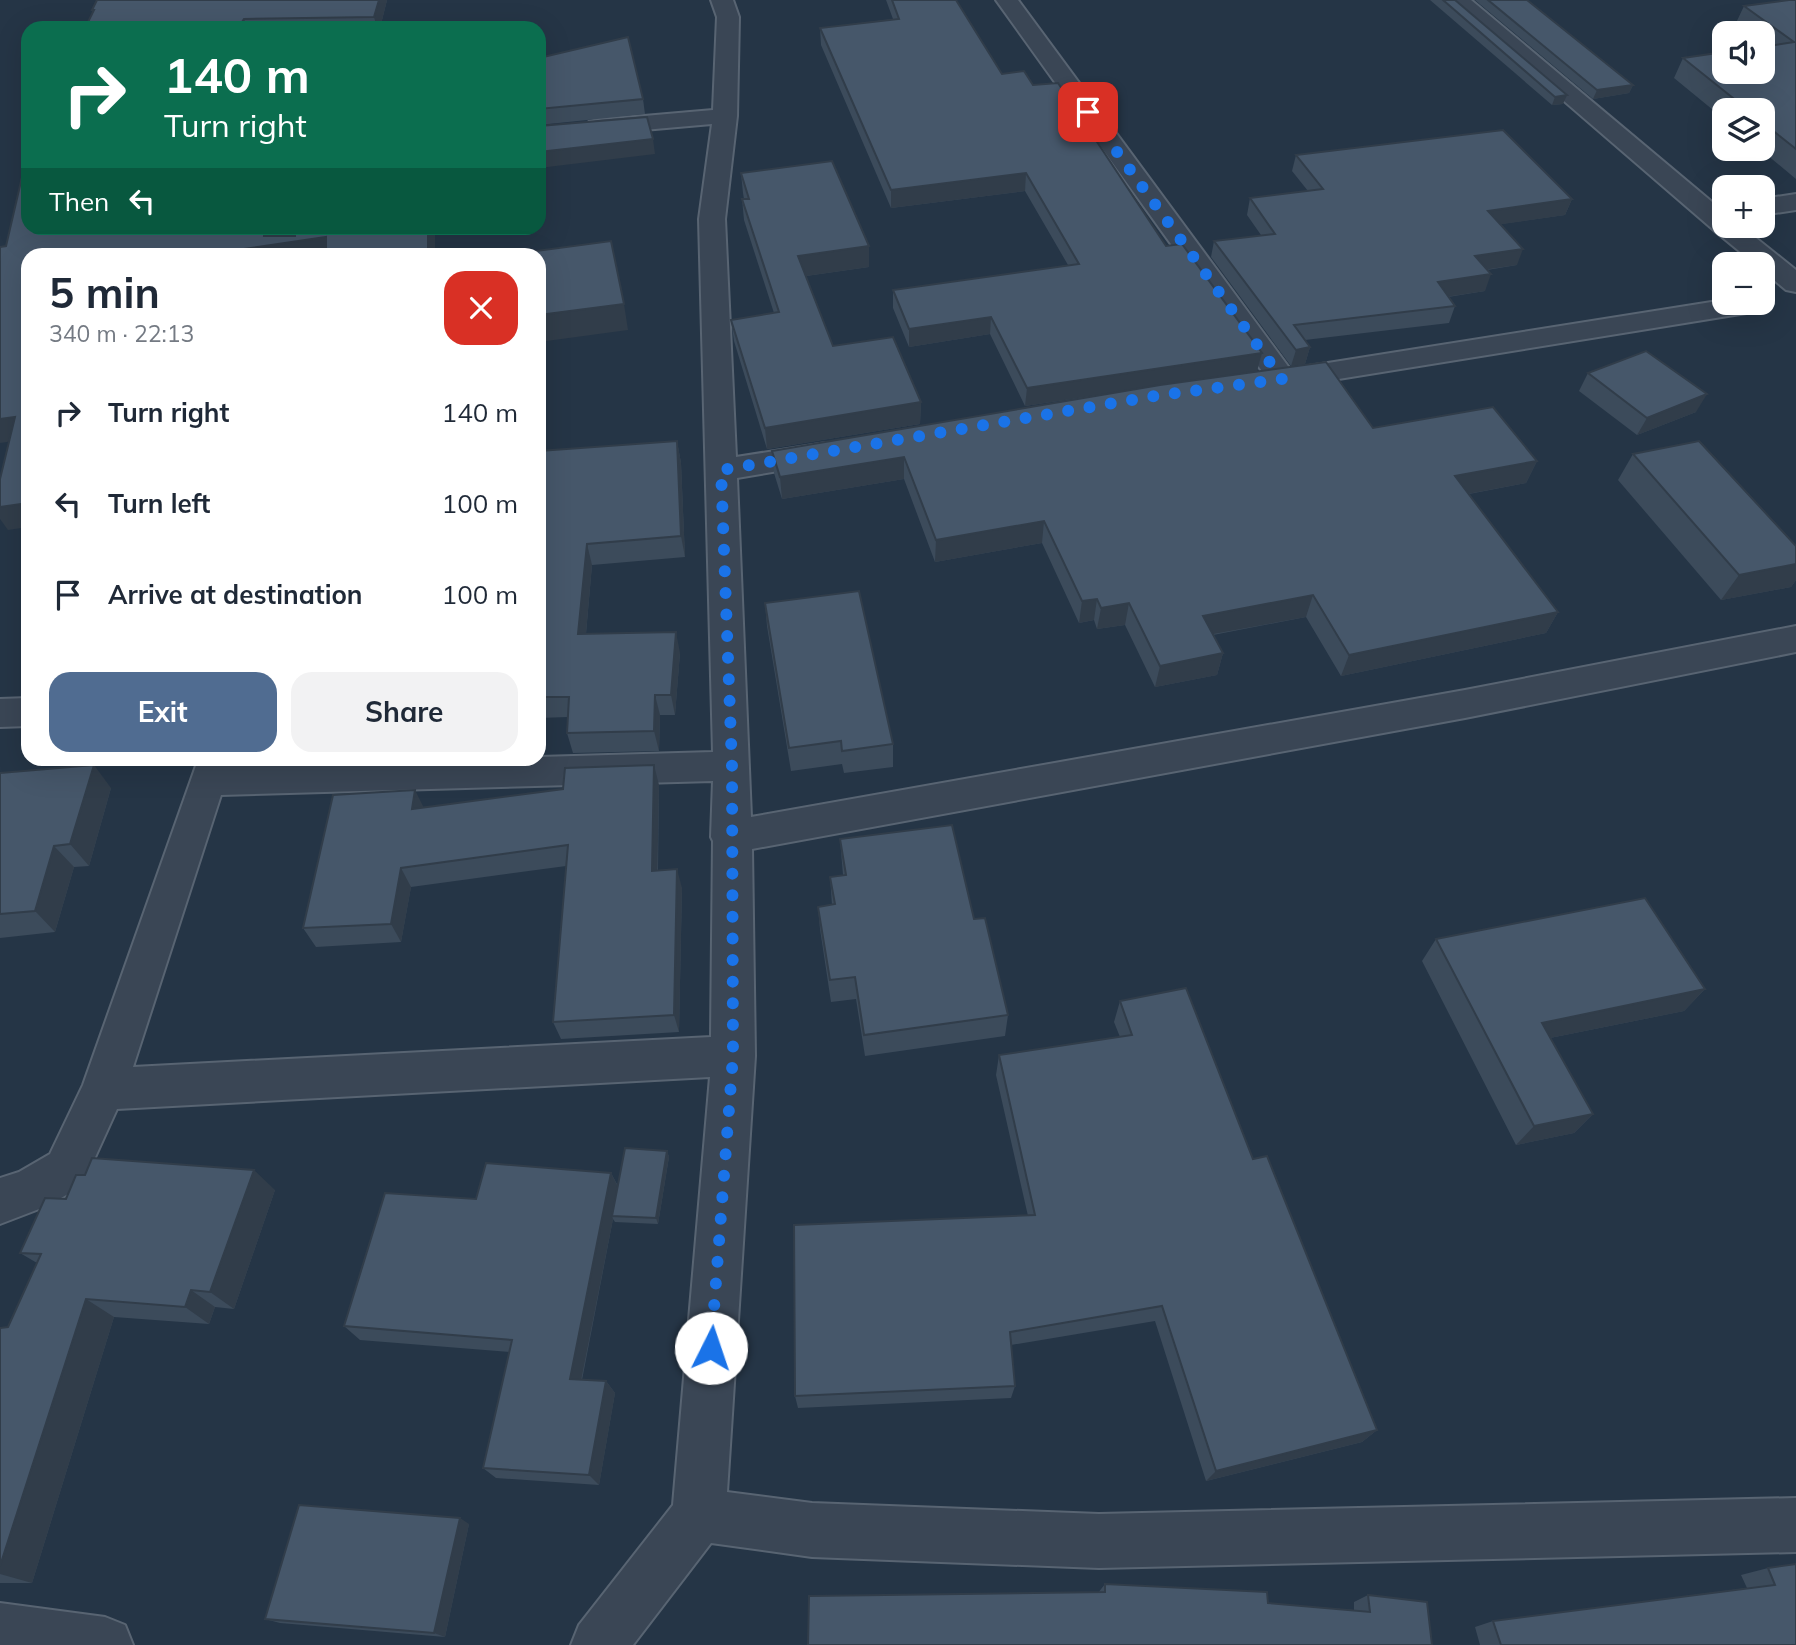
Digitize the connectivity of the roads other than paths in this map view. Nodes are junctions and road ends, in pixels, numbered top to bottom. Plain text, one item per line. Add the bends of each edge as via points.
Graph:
1 (722, 0) edge
2 (1007, 0) edge
3 (1458, 0) edge
4 (725, 116) junction
5 (580, 129) edge
6 (1796, 202) edge
7 (1712, 214) edge
8 (1775, 214) edge
9 (1741, 238) edge
10 (1796, 284) edge
11 (1796, 297) edge
12 (1775, 300) edge
13 (1712, 310) edge
14 (851, 448) edge
15 (721, 470) junction
16 (1796, 639) edge
17 (21, 712) edge
18 (0, 713) edge
19 (732, 766) junction
20 (211, 770) edge
21 (730, 837) junction
22 (733, 1056) junction
23 (104, 1089) junction
24 (0, 1201) edge
25 (699, 1515) junction
26 (1796, 1525) edge
27 (0, 1631) edge
28 (105, 1645) edge
29 (599, 1645) edge

1 - 4 street via 728,16
2 - 13 street via 1269,381
3 - 7 street
4 - 5 street
4 - 15 street via 712,219
6 - 8 street
9 - 10 street
11 - 12 street
14 - 15 street
15 - 19 street
16 - 21 street
17 - 18 street
19 - 20 street
19 - 21 street
20 - 23 street
21 - 22 street
22 - 23 street
22 - 25 street
23 - 24 street via 66,1170
25 - 26 street via 812,1530 1099,1541
25 - 29 street
27 - 28 street

